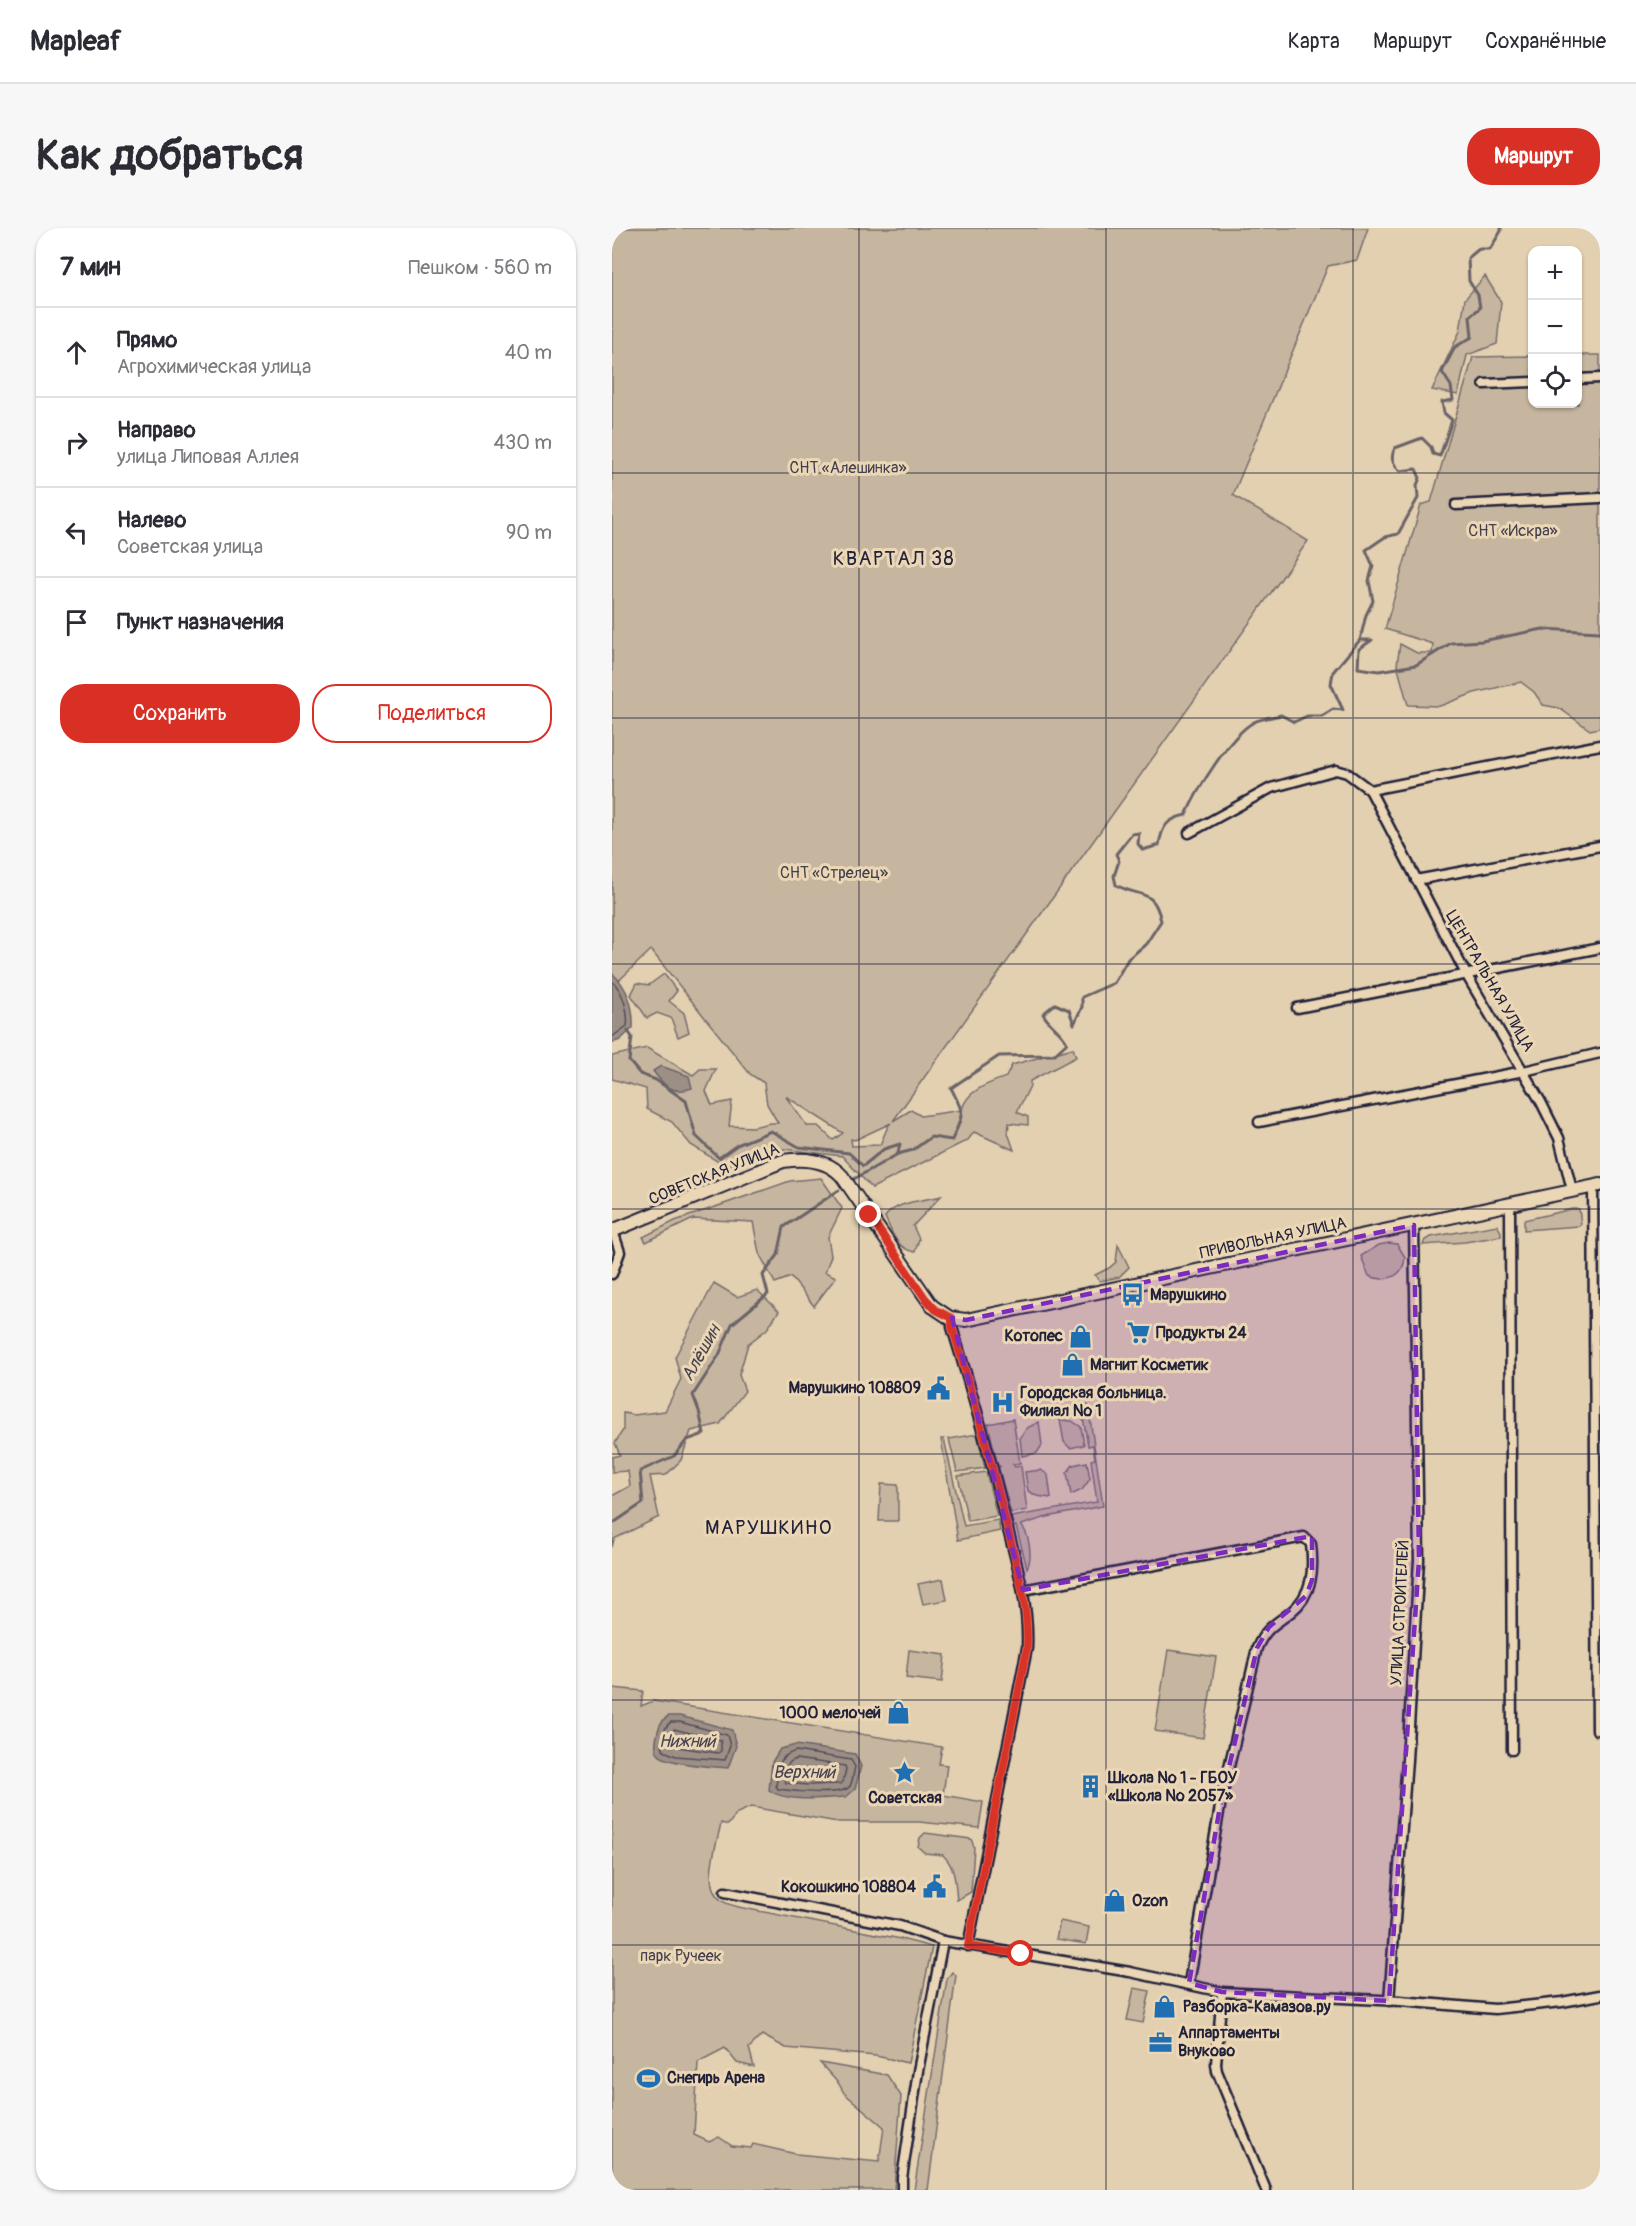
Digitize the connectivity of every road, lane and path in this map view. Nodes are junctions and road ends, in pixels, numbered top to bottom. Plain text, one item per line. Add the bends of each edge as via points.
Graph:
1 (1600, 378) edge
2 (1582, 380) edge
3 (1528, 382) edge
4 (1484, 384) dead end
5 (1600, 498) edge
6 (1456, 505) dead end
7 (1600, 745) edge
8 (1370, 790) junction
9 (1189, 833) dead end
10 (1600, 846) edge
11 (1416, 880) junction
12 (1600, 948) edge
13 (1466, 974) junction
14 (1297, 1008) dead end
15 (1600, 1053) edge
16 (1524, 1071) junction
17 (1259, 1122) dead end
18 (1597, 1185) edge
19 (1572, 1190) junction
20 (1510, 1204) junction
21 (1414, 1226) junction
22 (612, 1231) edge
23 (612, 1274) edge
24 (952, 1318) junction
25 (1023, 1590) junction
26 (1598, 1730) dead end
27 (1512, 1750) dead end
28 (725, 1892) dead end
29 (943, 1941) junction
30 (968, 1946) junction
31 (1189, 1983) junction
32 (1222, 1992) junction
33 (1600, 1995) edge
34 (1389, 2001) junction
35 (902, 2190) edge
36 (1266, 2190) edge

1 - 2 street
3 - 4 street
5 - 6 street
7 - 8 street
8 - 9 street via 1336,770 1271,788
8 - 11 street, ЦЕНТРАЛЬНАЯ УЛИЦА
10 - 11 street
11 - 13 street, ЦЕНТРАЛЬНАЯ УЛИЦА
12 - 13 street
13 - 14 street
13 - 16 street, ЦЕНТРАЛЬНАЯ УЛИЦА
15 - 16 street
16 - 17 street
16 - 19 street, ЦЕНТРАЛЬНАЯ УЛИЦА via 1559,1138
18 - 19 street, ПРИВОЛЬНАЯ УЛИЦА
18 - 26 street
19 - 20 street, ПРИВОЛЬНАЯ УЛИЦА
20 - 21 street, ПРИВОЛЬНАЯ УЛИЦА
20 - 27 street
21 - 24 street, ПРИВОЛЬНАЯ УЛИЦА via 966,1320
21 - 34 street, УЛИЦА СТРОИТЕЛЕЙ via 1419,1560
22 - 23 street via 620,1252
22 - 24 street, СОВЕТСКАЯ УЛИЦА via 780,1162 803,1160 829,1165 842,1176 925,1298 936,1310
24 - 25 street
25 - 30 street via 1028,1618 1027,1648
25 - 31 street via 1304,1537 1311,1544 1312,1580 1306,1596 1269,1627 1257,1648 1221,1801
28 - 29 street via 900,1926
29 - 30 street
29 - 35 street via 918,2071
30 - 31 street
31 - 32 street
32 - 34 street
32 - 36 street via 1217,2072
33 - 34 street via 1495,2009

